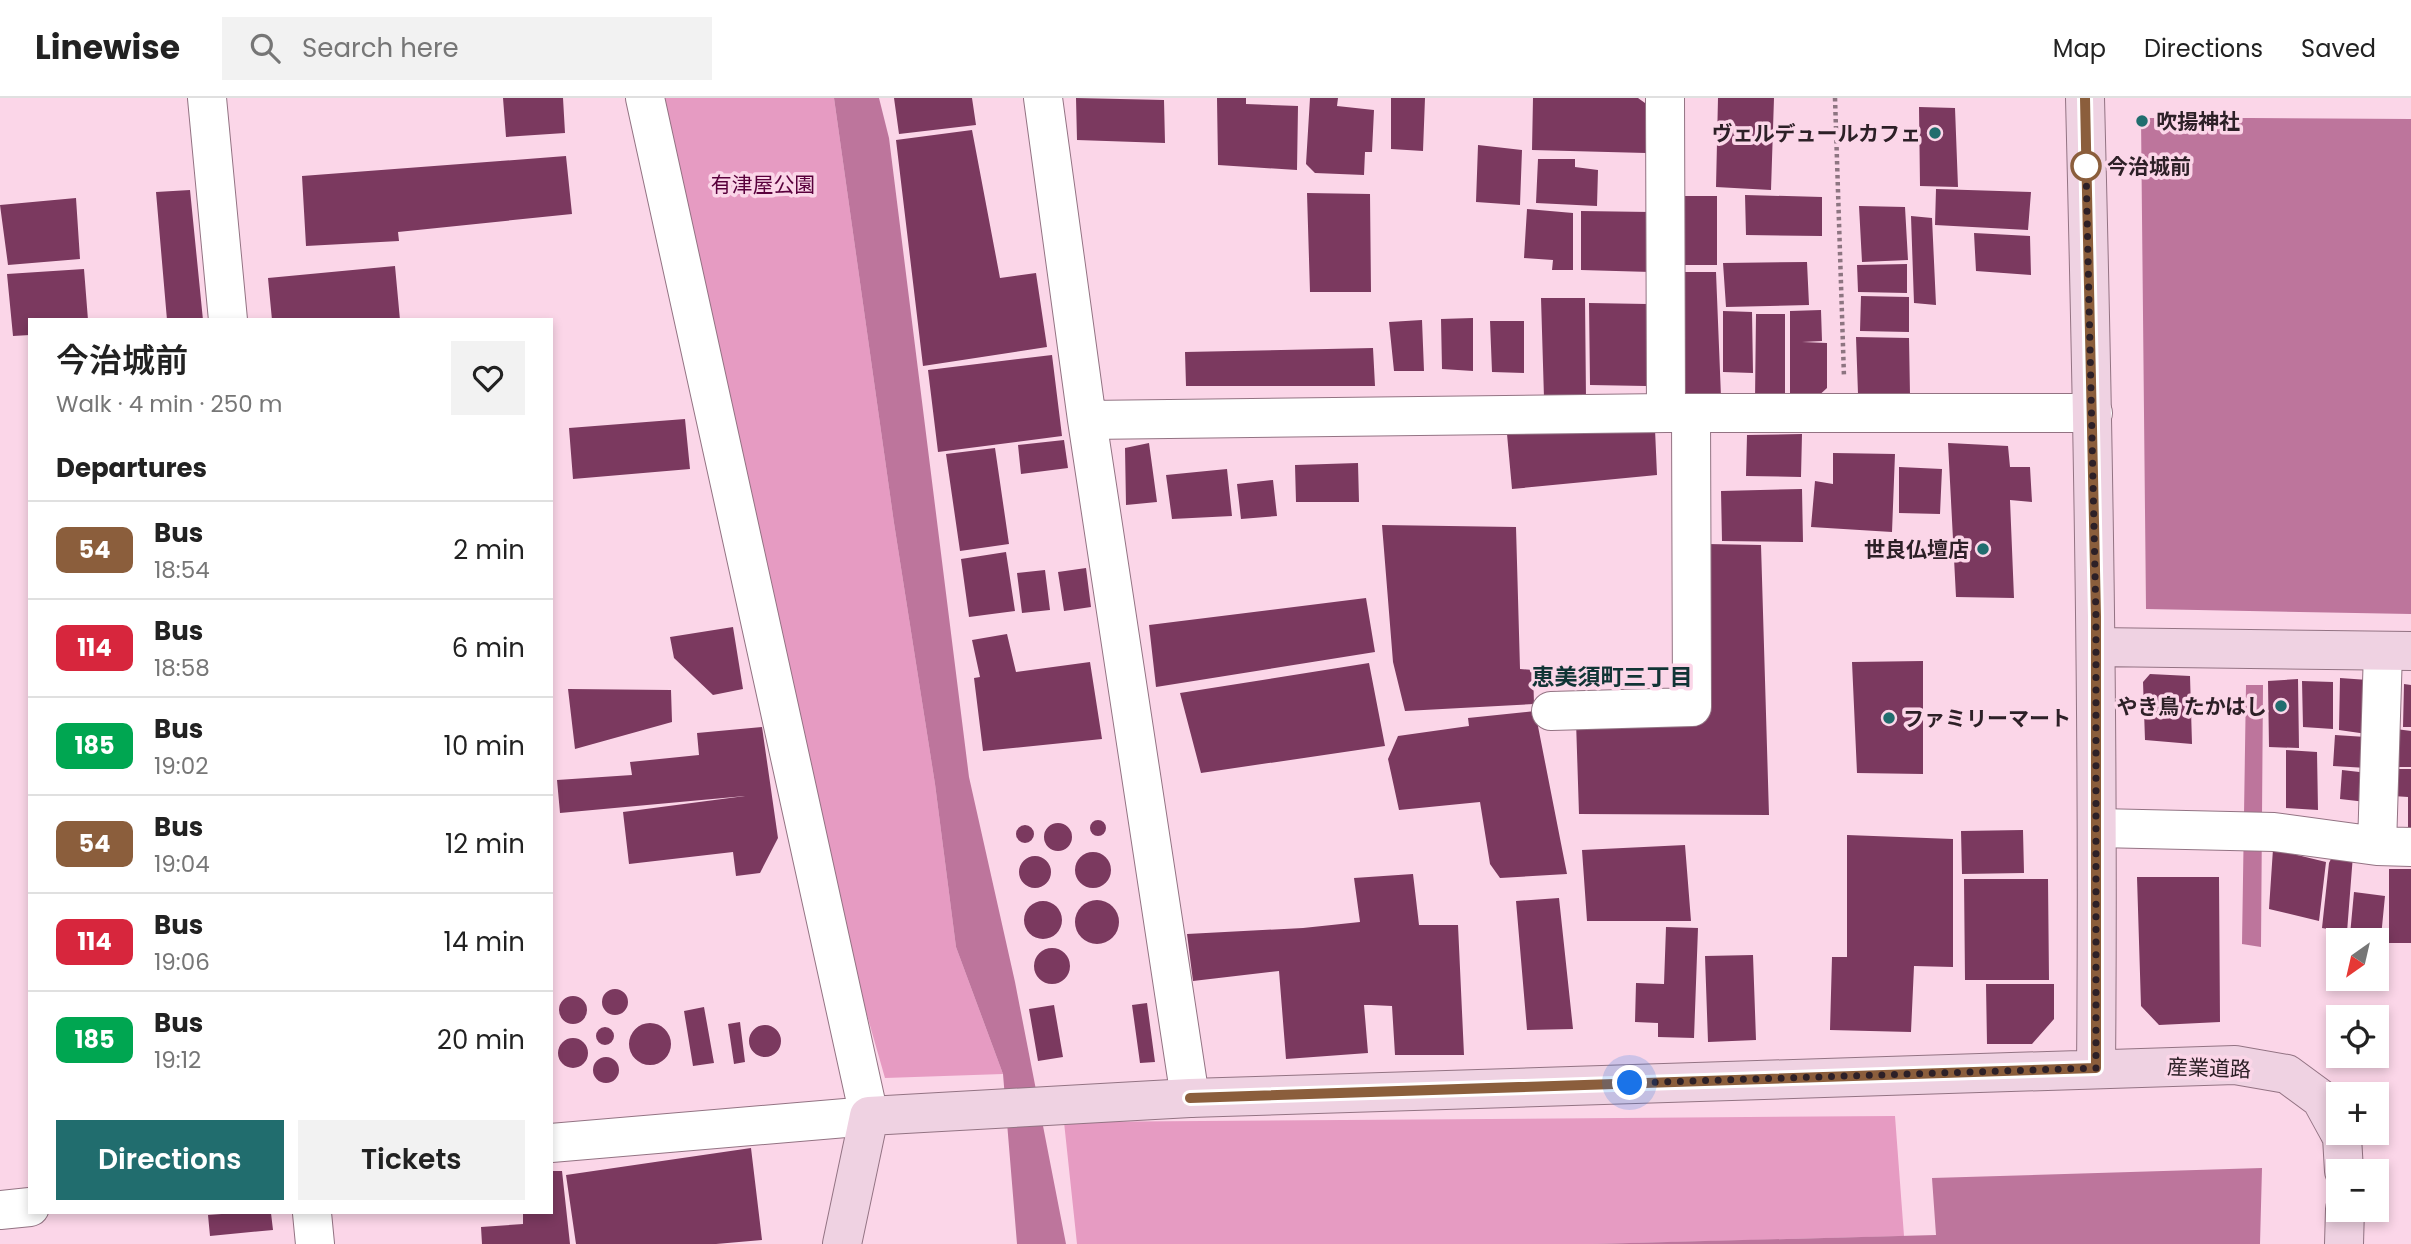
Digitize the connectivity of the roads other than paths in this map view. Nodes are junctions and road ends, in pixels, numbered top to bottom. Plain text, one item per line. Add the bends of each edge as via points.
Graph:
1 (207, 98) edge
2 (645, 98) edge
3 (1043, 98) edge
4 (1665, 98) edge
5 (2085, 98) edge
6 (228, 318) edge
7 (1678, 413) junction
8 (2092, 413) junction
9 (1087, 420) junction
10 (2096, 647) junction
11 (2397, 651) edge
12 (1551, 711) dead end
13 (2098, 828) junction
14 (2394, 847) edge
15 (2096, 1068) junction
16 (1190, 1098) junction
17 (2326, 1108) edge
18 (869, 1116) junction
19 (553, 1143) edge
20 (28, 1207) edge
21 (0, 1210) edge
22 (312, 1214) edge
23 (2345, 1222) edge
24 (315, 1244) edge
25 (842, 1244) edge
26 (2344, 1244) edge

1 - 6 street
2 - 18 street
3 - 9 street
4 - 7 street
5 - 8 street
7 - 8 street
7 - 9 street
7 - 12 street via 1692,706
8 - 10 street
9 - 16 street
10 - 11 street
10 - 13 street
11 - 14 street
13 - 14 street via 2274,832
13 - 15 street
15 - 16 street, 産業道路
15 - 17 street, 産業道路 via 2235,1065 2287,1074
16 - 18 street, 産業道路
18 - 19 street
18 - 25 street
20 - 21 street
22 - 24 street
23 - 26 street

